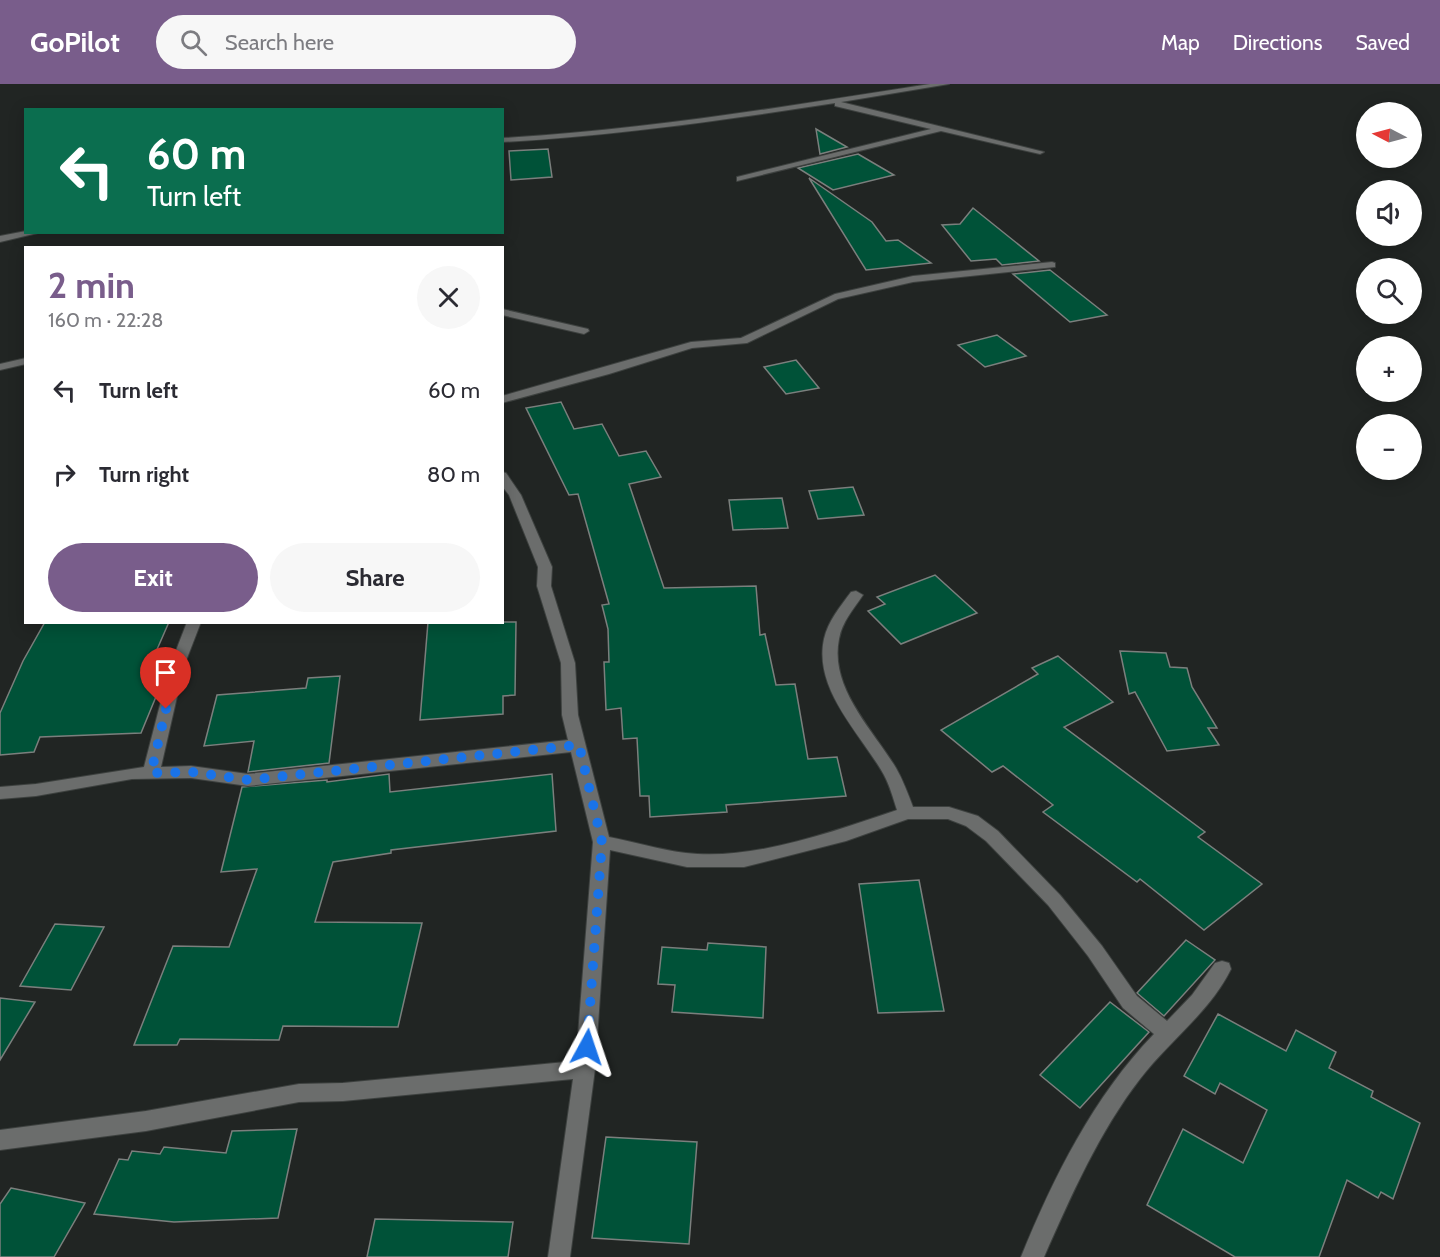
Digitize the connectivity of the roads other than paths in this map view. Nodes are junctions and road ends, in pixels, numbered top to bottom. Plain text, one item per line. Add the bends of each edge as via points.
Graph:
1 (945, 84) edge
2 (826, 101) junction
3 (939, 129) junction
4 (504, 140) edge
5 (1040, 152) dead end
6 (740, 179) dead end
7 (28, 234) edge
8 (0, 240) edge
9 (1052, 265) dead end
10 (504, 312) edge
11 (584, 331) dead end
12 (24, 361) edge
13 (0, 367) edge
14 (504, 398) edge
15 (504, 479) edge
16 (856, 595) dead end
17 (193, 624) edge
18 (579, 745) junction
19 (151, 773) junction
20 (0, 794) edge
21 (907, 813) junction
22 (602, 842) junction
23 (1222, 969) dead end
24 (1168, 1034) junction
25 (585, 1069) junction
26 (0, 1140) edge
27 (559, 1257) edge
28 (1032, 1257) edge

1 - 2 street
2 - 3 street
2 - 4 street via 592,135
3 - 5 street
3 - 6 street
7 - 8 street
9 - 14 street via 913,279 835,297 743,341 691,345
10 - 11 street
12 - 13 street
15 - 18 street via 515,495 545,567 544,586 568,663 570,715
16 - 21 street via 847,605 835,633 830,661 834,680 891,773
17 - 19 street via 177,666
18 - 19 street via 248,780 191,772
18 - 22 street
19 - 20 street
21 - 22 street via 846,834 744,860 687,860
21 - 24 street via 949,813 972,821 992,836 1054,900 1130,1002
22 - 25 street
23 - 24 street via 1209,990
24 - 28 street via 1122,1088 1059,1196
25 - 26 street via 299,1093 146,1121
25 - 27 street

